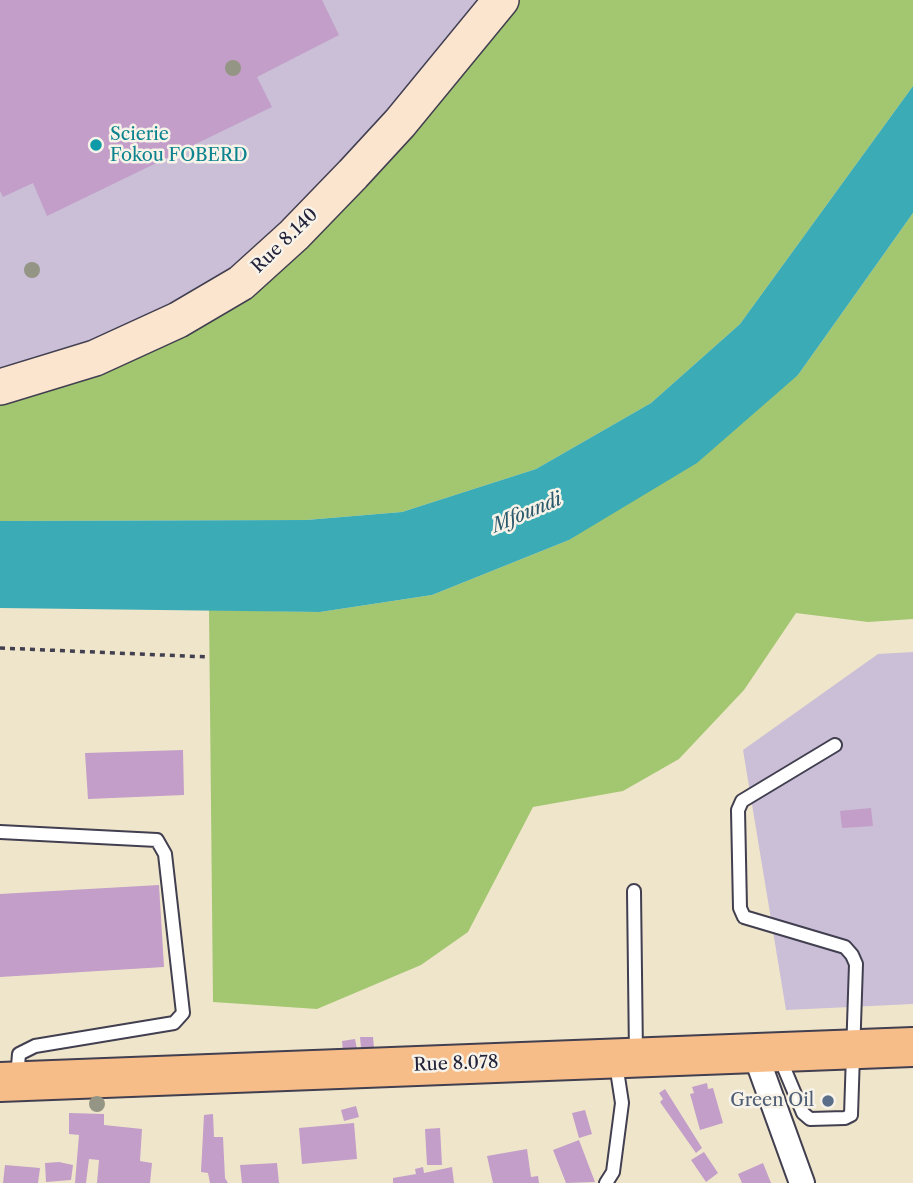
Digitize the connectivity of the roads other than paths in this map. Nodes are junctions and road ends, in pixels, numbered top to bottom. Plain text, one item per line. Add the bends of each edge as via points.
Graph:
1 (501, 0) edge
2 (0, 387) edge
3 (835, 745) dead end
4 (0, 831) edge
5 (634, 891) dead end
6 (913, 1047) edge
7 (855, 1049) junction
8 (766, 1053) junction
9 (626, 1058) junction
10 (8, 1082) edge
11 (606, 1183) edge
12 (802, 1183) edge

1 - 2 main road, Rue 8.140 via 381,143 294,235 241,283 178,320 95,358
3 - 7 lane via 742,800 738,810 740,908 744,917 845,947 852,955 856,964
4 - 10 lane via 157,840 165,854 183,1013 174,1023 26,1049 19,1054
5 - 9 lane
6 - 7 highway, Rue 8.078
7 - 8 highway, Rue 8.078
7 - 8 lane via 851,1115 845,1118 810,1119
8 - 9 highway, Rue 8.078
8 - 12 street
9 - 10 highway, Rue 8.078
9 - 11 lane via 613,1172

